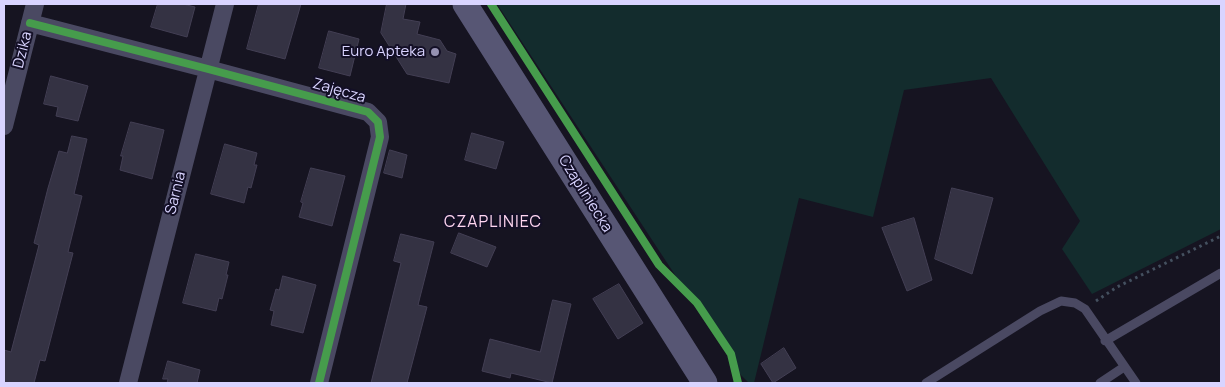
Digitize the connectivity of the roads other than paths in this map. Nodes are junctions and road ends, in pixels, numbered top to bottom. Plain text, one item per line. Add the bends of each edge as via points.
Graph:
1 (35, 4) edge
2 (225, 4) edge
3 (465, 4) edge
4 (30, 23) junction
5 (208, 69) junction
6 (4, 126) edge
7 (1221, 273) edge
8 (1106, 341) junction
9 (1124, 367) junction
10 (128, 383) edge
11 (319, 383) edge
12 (705, 383) edge
13 (926, 383) edge
14 (1100, 383) edge
15 (1136, 383) edge

1 - 4 street, Dzika
2 - 5 street, Sarnia
3 - 12 main road, Czapliniecka
4 - 5 street, Zajęcza
4 - 6 street, Dzika
5 - 10 street, Sarnia
5 - 11 street, Zajęcza via 368,112 378,122 380,137
7 - 8 lane
8 - 9 lane
8 - 13 lane via 1084,309 1075,303 1061,301 1040,310
9 - 14 lane
9 - 15 lane

